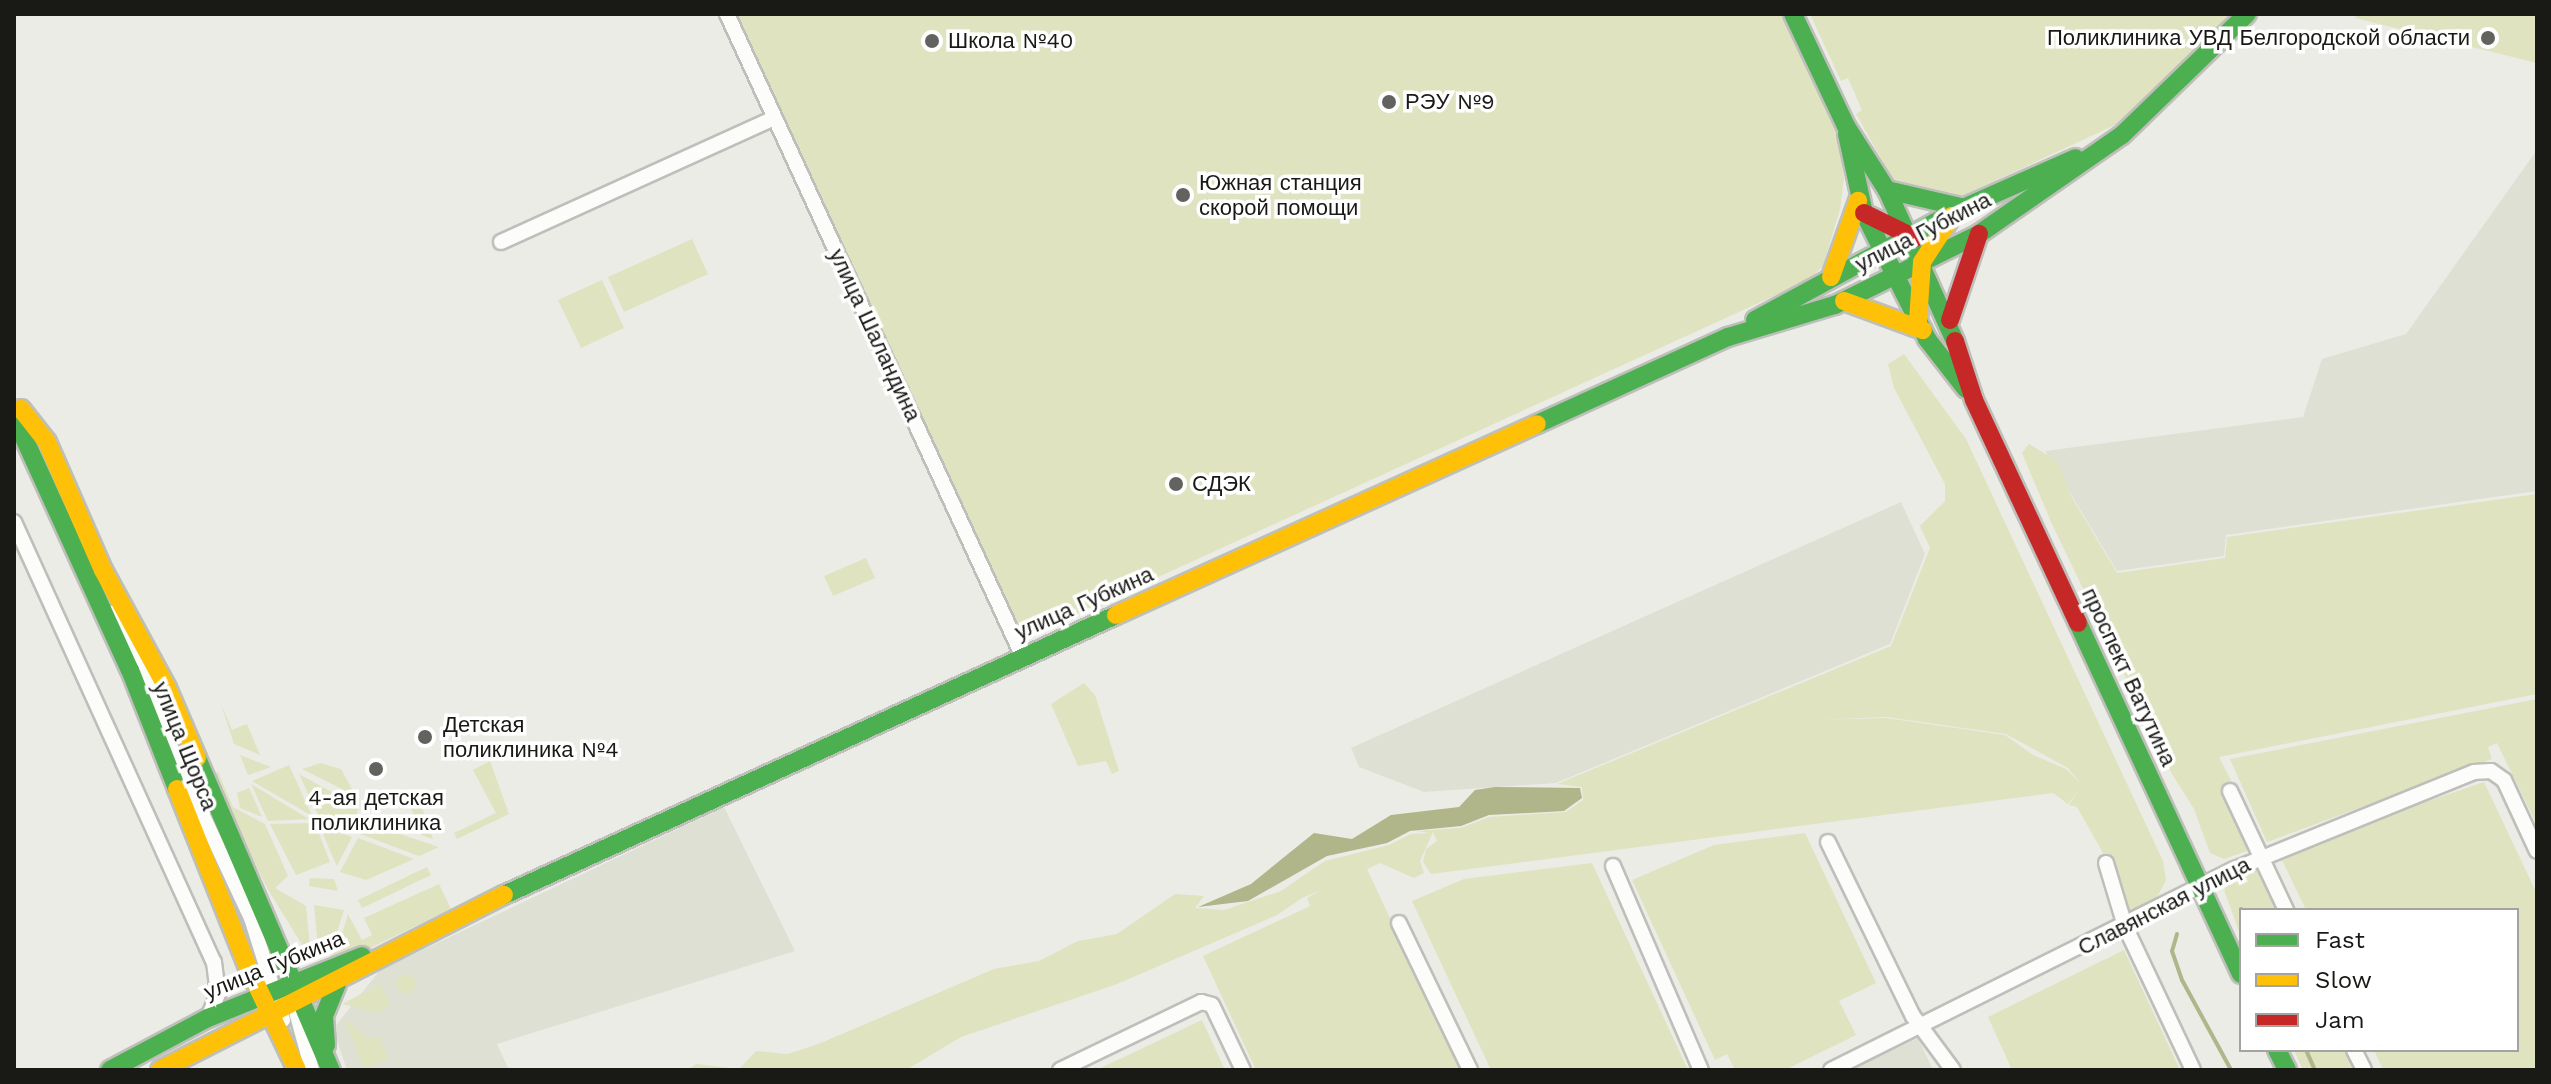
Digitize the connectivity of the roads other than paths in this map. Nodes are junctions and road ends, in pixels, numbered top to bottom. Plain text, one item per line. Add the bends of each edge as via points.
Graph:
1 (727, 14) edge
2 (1793, 14) edge
3 (2247, 14) edge
4 (774, 118) junction
5 (1846, 126) junction
6 (2122, 135) junction
7 (1889, 194) junction
8 (1861, 207) junction
9 (1959, 210) junction
10 (1890, 228) junction
11 (1909, 236) junction
12 (1975, 236) junction
13 (501, 242) dead end
14 (1932, 244) junction
15 (1882, 250) junction
16 (1922, 262) junction
17 (1872, 272) junction
18 (1838, 274) junction
19 (1895, 275) junction
20 (1918, 284) junction
21 (1848, 298) junction
22 (1948, 315) junction
23 (1921, 326) junction
24 (1728, 337) junction
25 (1956, 363) junction
26 (20, 418) edge
27 (14, 522) edge
28 (103, 570) junction
29 (1023, 657) junction
30 (130, 670) junction
31 (187, 773) junction
32 (2230, 791) dead end
33 (1828, 842) dead end
34 (2537, 851) edge
35 (2260, 857) junction
36 (2106, 863) dead end
37 (1613, 866) dead end
38 (2200, 888) junction
39 (2285, 908) edge
40 (264, 911) junction
41 (462, 915) junction
42 (1399, 923) dead end
43 (2125, 926) junction
44 (240, 946) junction
45 (2239, 970) edge
46 (337, 984) junction
47 (283, 998) junction
48 (231, 1008) junction
49 (208, 1018) junction
50 (1919, 1026) junction
51 (229, 1037) junction
52 (287, 1051) junction
53 (2278, 1052) edge
54 (2355, 1052) edge
55 (110, 1070) edge
56 (160, 1070) edge
57 (300, 1070) edge
58 (312, 1070) edge
59 (330, 1070) edge
60 (1060, 1070) edge
61 (1243, 1070) edge
62 (1470, 1070) edge
63 (1701, 1070) edge
64 (1831, 1070) edge
65 (1953, 1070) edge
66 (2193, 1070) edge
67 (2287, 1070) edge
68 (2364, 1070) edge

1 - 4 street, улица Шаландина
2 - 5 main road, проспект Ватутина
3 - 6 main road, улица Губкина
4 - 13 street
4 - 29 street, улица Шаландина
5 - 7 main road, проспект Ватутина
5 - 8 main road, проспект Ватутина
6 - 9 main road, улица Губкина
6 - 12 main road, улица Губкина
7 - 8 main road via 1882,212
7 - 9 main road
7 - 10 main road
7 - 11 main road, проспект Ватутина
8 - 10 main road
8 - 15 main road, проспект Ватутина
8 - 18 main road
9 - 11 main road, улица Губкина
9 - 12 main road via 1952,230
9 - 14 main road
10 - 11 main road
10 - 15 main road
11 - 14 main road
11 - 15 main road, улица Губкина
11 - 16 main road, проспект Ватутина
12 - 14 main road
12 - 16 main road, улица Губкина
12 - 22 main road
14 - 16 main road
15 - 17 main road
15 - 18 main road, улица Губкина
15 - 19 main road, проспект Ватутина
16 - 19 main road, улица Губкина
16 - 20 main road
16 - 22 main road, проспект Ватутина
17 - 18 main road
17 - 19 main road
17 - 21 main road
18 - 21 main road via 1856,279
18 - 24 main road, улица Губкина
19 - 20 main road
19 - 21 main road, улица Губкина
19 - 23 main road, проспект Ватутина
20 - 22 main road
20 - 23 main road
21 - 23 main road
21 - 24 main road, улица Губкина
22 - 23 main road via 1928,306
22 - 25 main road, проспект Ватутина
23 - 25 main road, проспект Ватутина
24 - 29 main road, улица Губкина
25 - 38 main road, проспект Ватутина
26 - 28 main road, улица Щорса via 47,442
26 - 30 main road, улица Щорса
27 - 49 street via 214,962 218,994
28 - 31 street, улица Щорса via 129,646
28 - 40 main road, улица Щорса via 167,688
29 - 41 main road, улица Губкина
30 - 31 street
30 - 44 main road, улица Щорса
31 - 40 street, улица Щорса
31 - 47 street
32 - 35 street
33 - 50 street
34 - 35 street, Славянская улица via 2504,780 2491,771 2474,772
35 - 38 street, Славянская улица
35 - 39 street
36 - 43 street
37 - 63 street
38 - 43 street, Славянская улица
38 - 45 main road, проспект Ватутина
40 - 47 main road, улица Щорса via 282,953
41 - 46 main road, улица Губкина
41 - 47 main road, улица Губкина via 427,924
42 - 62 street
43 - 50 street, Славянская улица
43 - 66 street
44 - 47 main road, улица Щорса
44 - 48 main road via 243,972
46 - 47 main road, улица Губкина
46 - 59 main road via 324,1016
47 - 48 main road, улица Губкина
47 - 51 main road, улица Губкина
47 - 52 main road, улица Щорса
47 - 57 street
47 - 58 street
47 - 59 main road, улица Щорса
48 - 49 main road, улица Губкина
49 - 55 main road, улица Губкина
50 - 64 street, Славянская улица
50 - 65 street
51 - 52 main road via 265,1035
51 - 56 main road, улица Губкина
52 - 57 main road, улица Щорса
53 - 67 main road
54 - 68 street
60 - 61 street via 1201,1002 1212,1005

